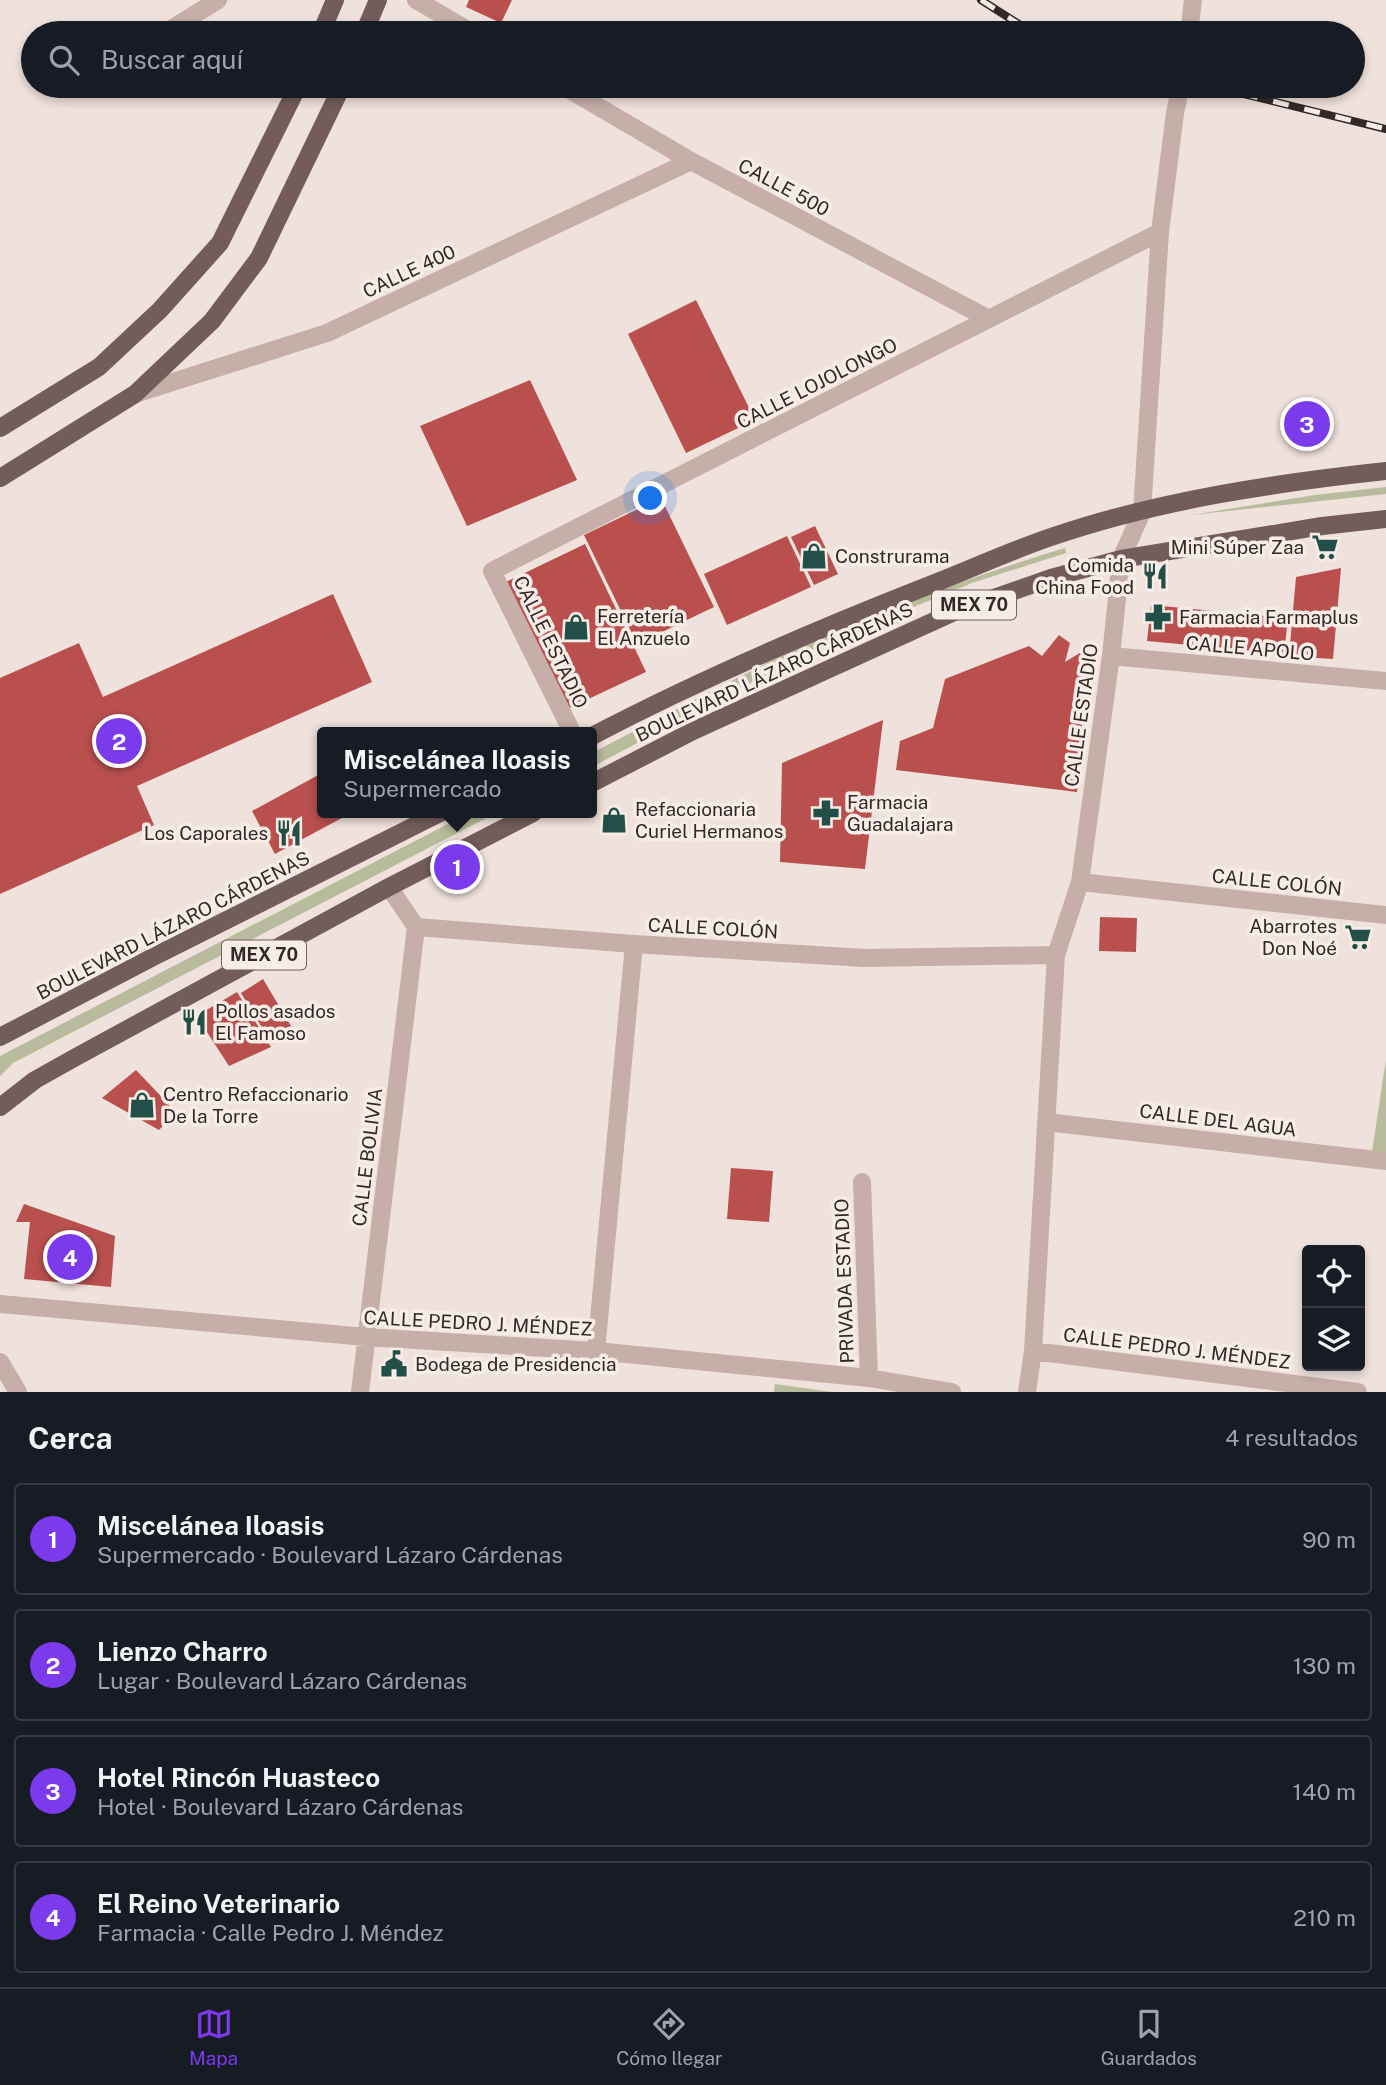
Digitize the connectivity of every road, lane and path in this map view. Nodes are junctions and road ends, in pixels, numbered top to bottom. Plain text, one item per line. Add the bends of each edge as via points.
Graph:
1 (218, 0) edge
2 (335, 0) edge
3 (378, 0) edge
4 (416, 0) edge
5 (1193, 0) edge
6 (184, 21) edge
7 (326, 21) edge
8 (369, 21) edge
9 (452, 21) edge
10 (1190, 21) edge
11 (292, 98) edge
12 (336, 98) edge
13 (583, 98) edge
14 (1178, 98) edge
15 (691, 161) junction
16 (1160, 232) junction
17 (989, 319) junction
18 (135, 394) junction
19 (0, 428) edge
20 (1386, 471) edge
21 (0, 478) edge
22 (1142, 512) junction
23 (1386, 519) edge
24 (1121, 559) junction
25 (492, 571) joint
26 (1111, 656) junction
27 (1386, 681) edge
28 (570, 727) edge
29 (597, 733) edge
30 (597, 780) edge
31 (430, 818) edge
32 (523, 818) edge
33 (1080, 882) junction
34 (389, 887) junction
35 (1386, 915) edge
36 (416, 927) junction
37 (634, 944) junction
38 (1056, 954) junction
39 (0, 1037) edge
40 (0, 1107) edge
41 (1046, 1122) junction
42 (1386, 1161) edge
43 (862, 1182) dead end
44 (0, 1304) edge
45 (366, 1337) junction
46 (596, 1351) junction
47 (1033, 1351) junction
48 (0, 1362) edge
49 (869, 1378) junction
50 (18, 1392) edge
51 (360, 1392) edge
52 (951, 1392) edge
53 (1027, 1392) edge
54 (1358, 1392) edge

1 - 6 street
2 - 7 main road
3 - 8 main road
4 - 9 street
5 - 10 street
11 - 19 main road via 219,243 160,310 99,367
12 - 18 main road via 259,258 212,321
13 - 15 street, CALLE 500
14 - 16 street, CALLE ESTADIO
15 - 17 street, CALLE 500
15 - 18 street, CALLE 400 via 327,333
16 - 17 street, CALLE LOJOLONGO
16 - 22 street, CALLE ESTADIO
17 - 25 street, CALLE LOJOLONGO
18 - 21 main road
20 - 22 main road, BOULEVARD LÁZARO CÁRDENAS / MEX 70 via 1292,481
22 - 24 street, CALLE ESTADIO
22 - 29 main road, BOULEVARD LÁZARO CÁRDENAS / MEX 70 via 1054,536 868,609 669,696
23 - 24 main road, BOULEVARD LÁZARO CÁRDENAS / MEX 70
24 - 26 street, CALLE ESTADIO
24 - 30 main road, BOULEVARD LÁZARO CÁRDENAS / MEX 70 via 954,612
25 - 28 street, CALLE ESTADIO
26 - 27 street, CALLE APOLO
26 - 33 street, CALLE ESTADIO
31 - 39 main road, BOULEVARD LÁZARO CÁRDENAS / MEX 70
32 - 34 main road, MEX 70
33 - 35 street, CALLE COLÓN
33 - 38 street, CALLE ESTADIO
34 - 36 street
34 - 40 main road, MEX 70 via 35,1080
36 - 37 street, CALLE COLÓN
36 - 45 street, CALLE BOLIVIA
37 - 38 street, CALLE COLÓN via 866,958
37 - 46 street
38 - 41 street, CALLE ESTADIO
41 - 42 street, CALLE DEL AGUA
41 - 47 street, CALLE ESTADIO
43 - 49 street, PRIVADA ESTADIO
44 - 45 street, CALLE PEDRO J. MÉNDEZ
45 - 46 street, CALLE PEDRO J. MÉNDEZ
45 - 51 street, CALLE BOLIVIA
46 - 49 street, CALLE PEDRO J. MÉNDEZ
47 - 53 street
47 - 54 street, CALLE PEDRO J. MÉNDEZ
48 - 50 street
49 - 52 street, CALLE PEDRO J. MÉNDEZ

